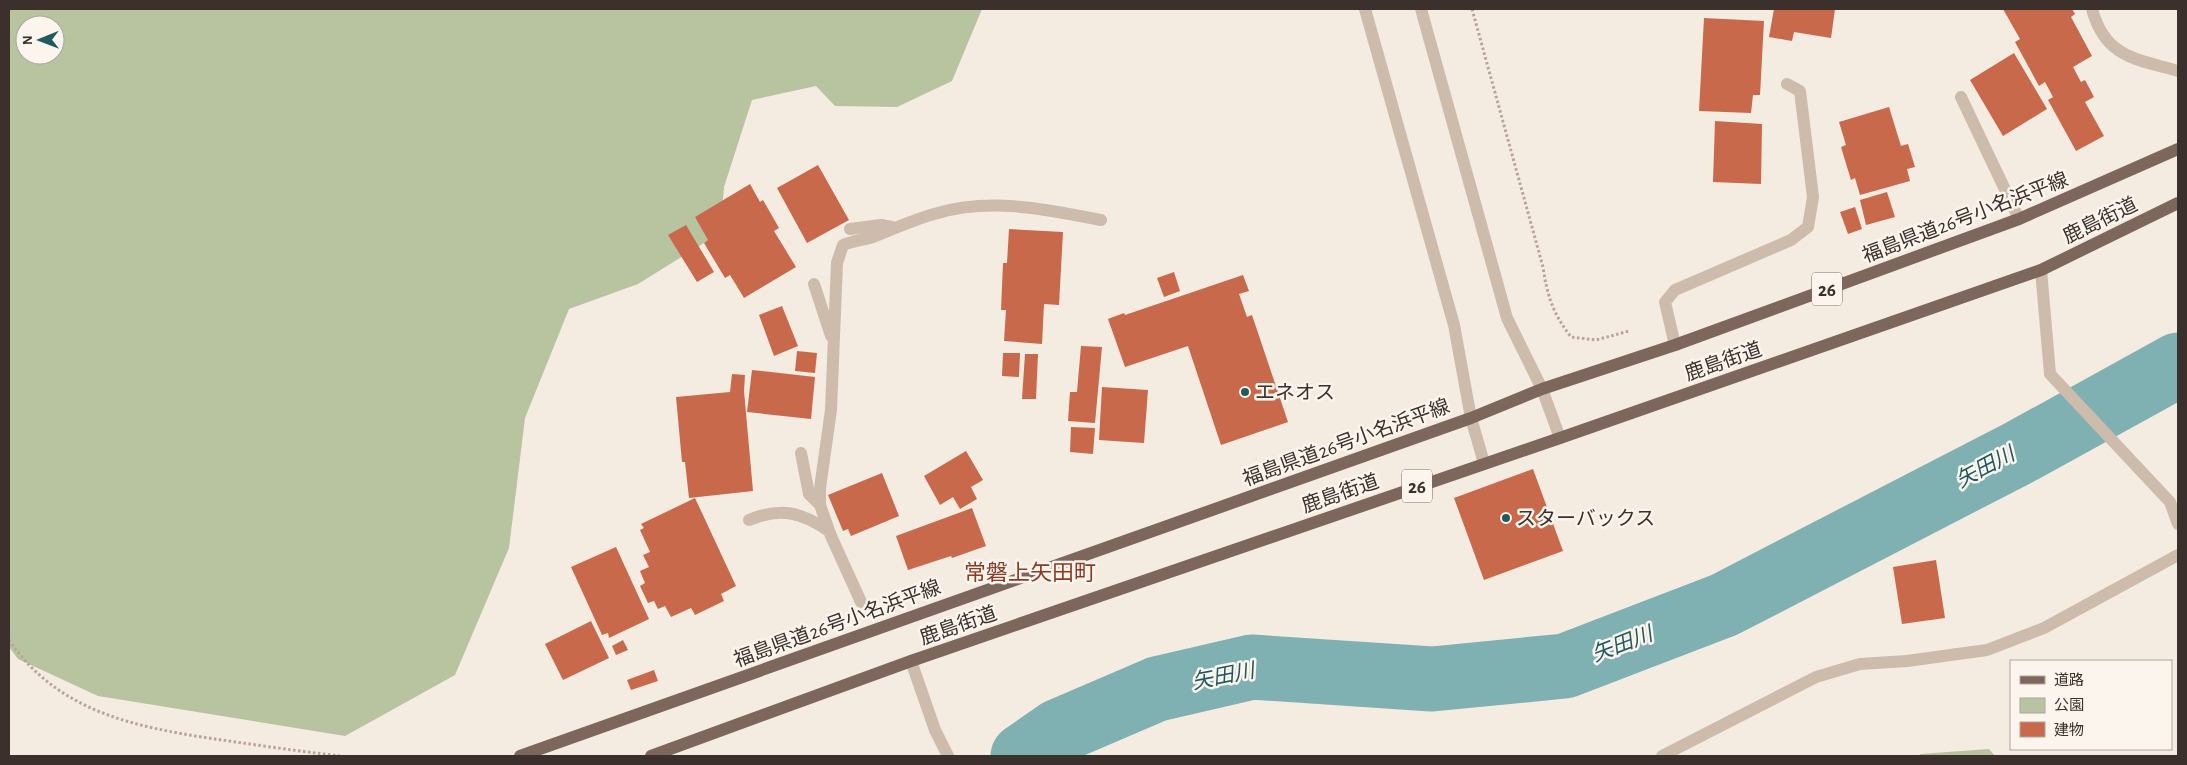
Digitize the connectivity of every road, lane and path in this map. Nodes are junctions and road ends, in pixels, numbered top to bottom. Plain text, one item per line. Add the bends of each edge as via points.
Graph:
1 (1365, 9) edge
2 (1421, 9) edge
3 (1472, 9) edge
4 (2092, 9) edge
5 (2178, 71) edge
6 (1787, 84) dead end
7 (1961, 97) dead end
8 (2178, 149) edge
9 (2178, 203) edge
10 (1101, 220) dead end
11 (2019, 220) junction
12 (897, 228) junction
13 (850, 229) dead end
14 (2041, 270) junction
15 (814, 284) dead end
16 (1669, 318) junction
17 (833, 340) junction
18 (1675, 345) junction
19 (1542, 389) junction
20 (1471, 418) junction
21 (1560, 438) junction
22 (802, 453) dead end
23 (1484, 463) junction
24 (820, 505) junction
25 (749, 520) dead end
26 (2178, 524) edge
27 (829, 531) junction
28 (2178, 555) edge
29 (862, 602) dead end
30 (9, 640) edge
31 (911, 661) junction
32 (340, 756) edge
33 (520, 756) edge
34 (651, 756) edge
35 (948, 756) edge
36 (1662, 756) edge

1 - 20 street via 1454,325
2 - 19 street via 1507,318
3 - 16 path via 1543,267 1547,295 1560,323 1571,337 1596,340
4 - 5 street via 2105,38 2119,51 2139,61
6 - 16 street via 1800,91 1813,197 1808,227 1790,240 1675,290 1665,302
7 - 11 street
8 - 11 main road, 福島県道26号小名浜平線 / 26
9 - 14 main road, 鹿島街道 / 26
10 - 12 street via 1007,205 952,210
11 - 18 main road, 福島県道26号小名浜平線 / 26
12 - 13 street via 882,225
12 - 17 street via 843,245 837,263
14 - 21 main road, 鹿島街道 / 26
14 - 26 street via 2050,374 2170,502
15 - 17 street
16 - 18 street
17 - 24 street via 831,410
18 - 19 main road, 福島県道26号小名浜平線 / 26
19 - 20 main road, 福島県道26号小名浜平線 / 26
19 - 21 street
20 - 23 street
20 - 33 main road, 福島県道26号小名浜平線 / 26
21 - 23 main road, 鹿島街道 / 26
22 - 24 street via 809,494
23 - 31 main road, 鹿島街道 / 26
24 - 27 street
25 - 27 street via 766,513 780,512 811,519
27 - 29 street
28 - 36 street via 2044,628 1987,650 1860,664 1816,676
30 - 32 path via 38,675 104,715 156,730
31 - 34 main road, 鹿島街道 / 26
31 - 35 street via 935,730

